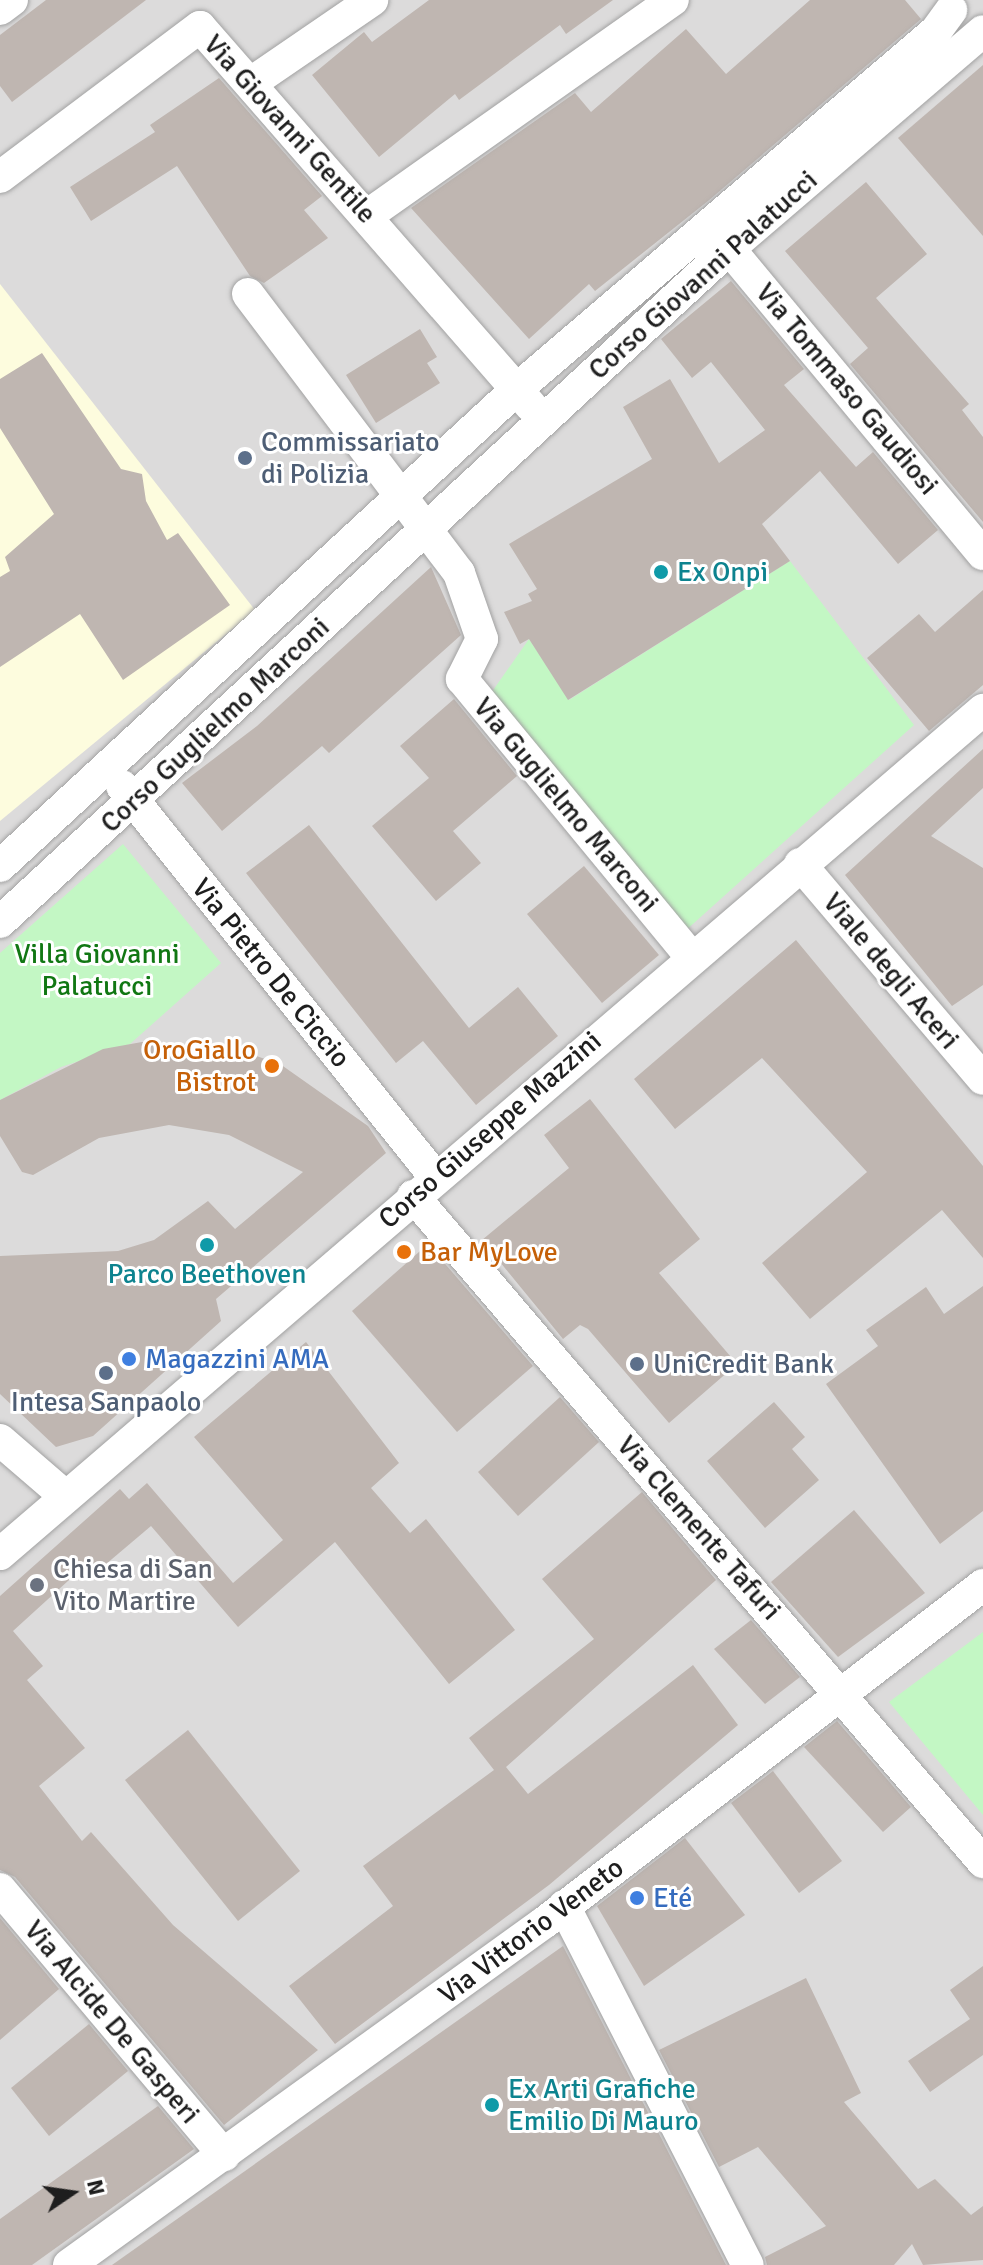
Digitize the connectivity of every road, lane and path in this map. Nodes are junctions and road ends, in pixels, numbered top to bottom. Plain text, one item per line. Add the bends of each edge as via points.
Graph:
1 (12, 0) edge
2 (372, 0) edge
3 (673, 0) edge
4 (950, 5) edge
5 (0, 9) edge
6 (983, 29) edge
7 (251, 83) junction
8 (0, 177) edge
9 (368, 215) junction
10 (720, 236) junction
11 (248, 294) dead end
12 (517, 389) junction
13 (543, 420) junction
14 (403, 495) junction
15 (428, 525) junction
16 (983, 554) edge
17 (983, 710) edge
18 (106, 769) junction
19 (135, 801) junction
20 (800, 864) junction
21 (0, 866) edge
22 (0, 922) edge
23 (691, 957) junction
24 (983, 1079) edge
25 (424, 1186) junction
26 (0, 1440) edge
27 (64, 1495) junction
28 (0, 1554) edge
29 (983, 1585) edge
30 (844, 1697) junction
31 (983, 1862) edge
32 (0, 1889) edge
33 (564, 1906) junction
34 (224, 2155) junction
35 (69, 2265) edge
36 (748, 2265) edge

1 - 5 street
2 - 7 street
3 - 9 street
4 - 6 street, Corso Giovanni Palatucci via 961,22
4 - 10 street, Corso Giovanni Palatucci via 936,31
6 - 10 street, Corso Giovanni Palatucci
7 - 8 street, Via Giovanni Gentile via 200,27
7 - 9 street, Via Giovanni Gentile
9 - 12 street, Via Giovanni Gentile
10 - 12 street, Corso Giovanni Palatucci
10 - 13 street, Corso Giovanni Palatucci
10 - 16 street, Via Tommaso Gaudiosi
11 - 14 street, Via Guglielmo Marconi
12 - 13 street, Via Giovanni Gentile
12 - 14 street, Corso Giovanni Palatucci
13 - 15 street, Corso Giovanni Palatucci
14 - 15 street, Via Guglielmo Marconi
14 - 18 street, Corso Guglielmo Marconi
15 - 19 street, Corso Guglielmo Marconi
15 - 23 street, Via Guglielmo Marconi via 481,621 482,639 462,679
17 - 20 street, Corso Giuseppe Mazzini
18 - 19 street, Via Pietro De Ciccio
18 - 21 street, Corso Guglielmo Marconi
19 - 22 street, Corso Guglielmo Marconi
19 - 25 street, Via Pietro De Ciccio
20 - 23 street, Corso Giuseppe Mazzini
20 - 24 street, Viale degli Aceri
23 - 25 street, Corso Giuseppe Mazzini
25 - 27 street, Corso Giuseppe Mazzini
25 - 30 street, Via Clemente Tafuri
26 - 27 street
27 - 28 street, Corso Giuseppe Mazzini
29 - 30 street, Via Vittorio Veneto
30 - 31 street, Via Clemente Tafuri
30 - 33 street, Via Vittorio Veneto
32 - 34 street, Via Alcide De Gasperi
33 - 34 street, Via Vittorio Veneto
33 - 36 street
34 - 35 street, Via Vittorio Veneto

